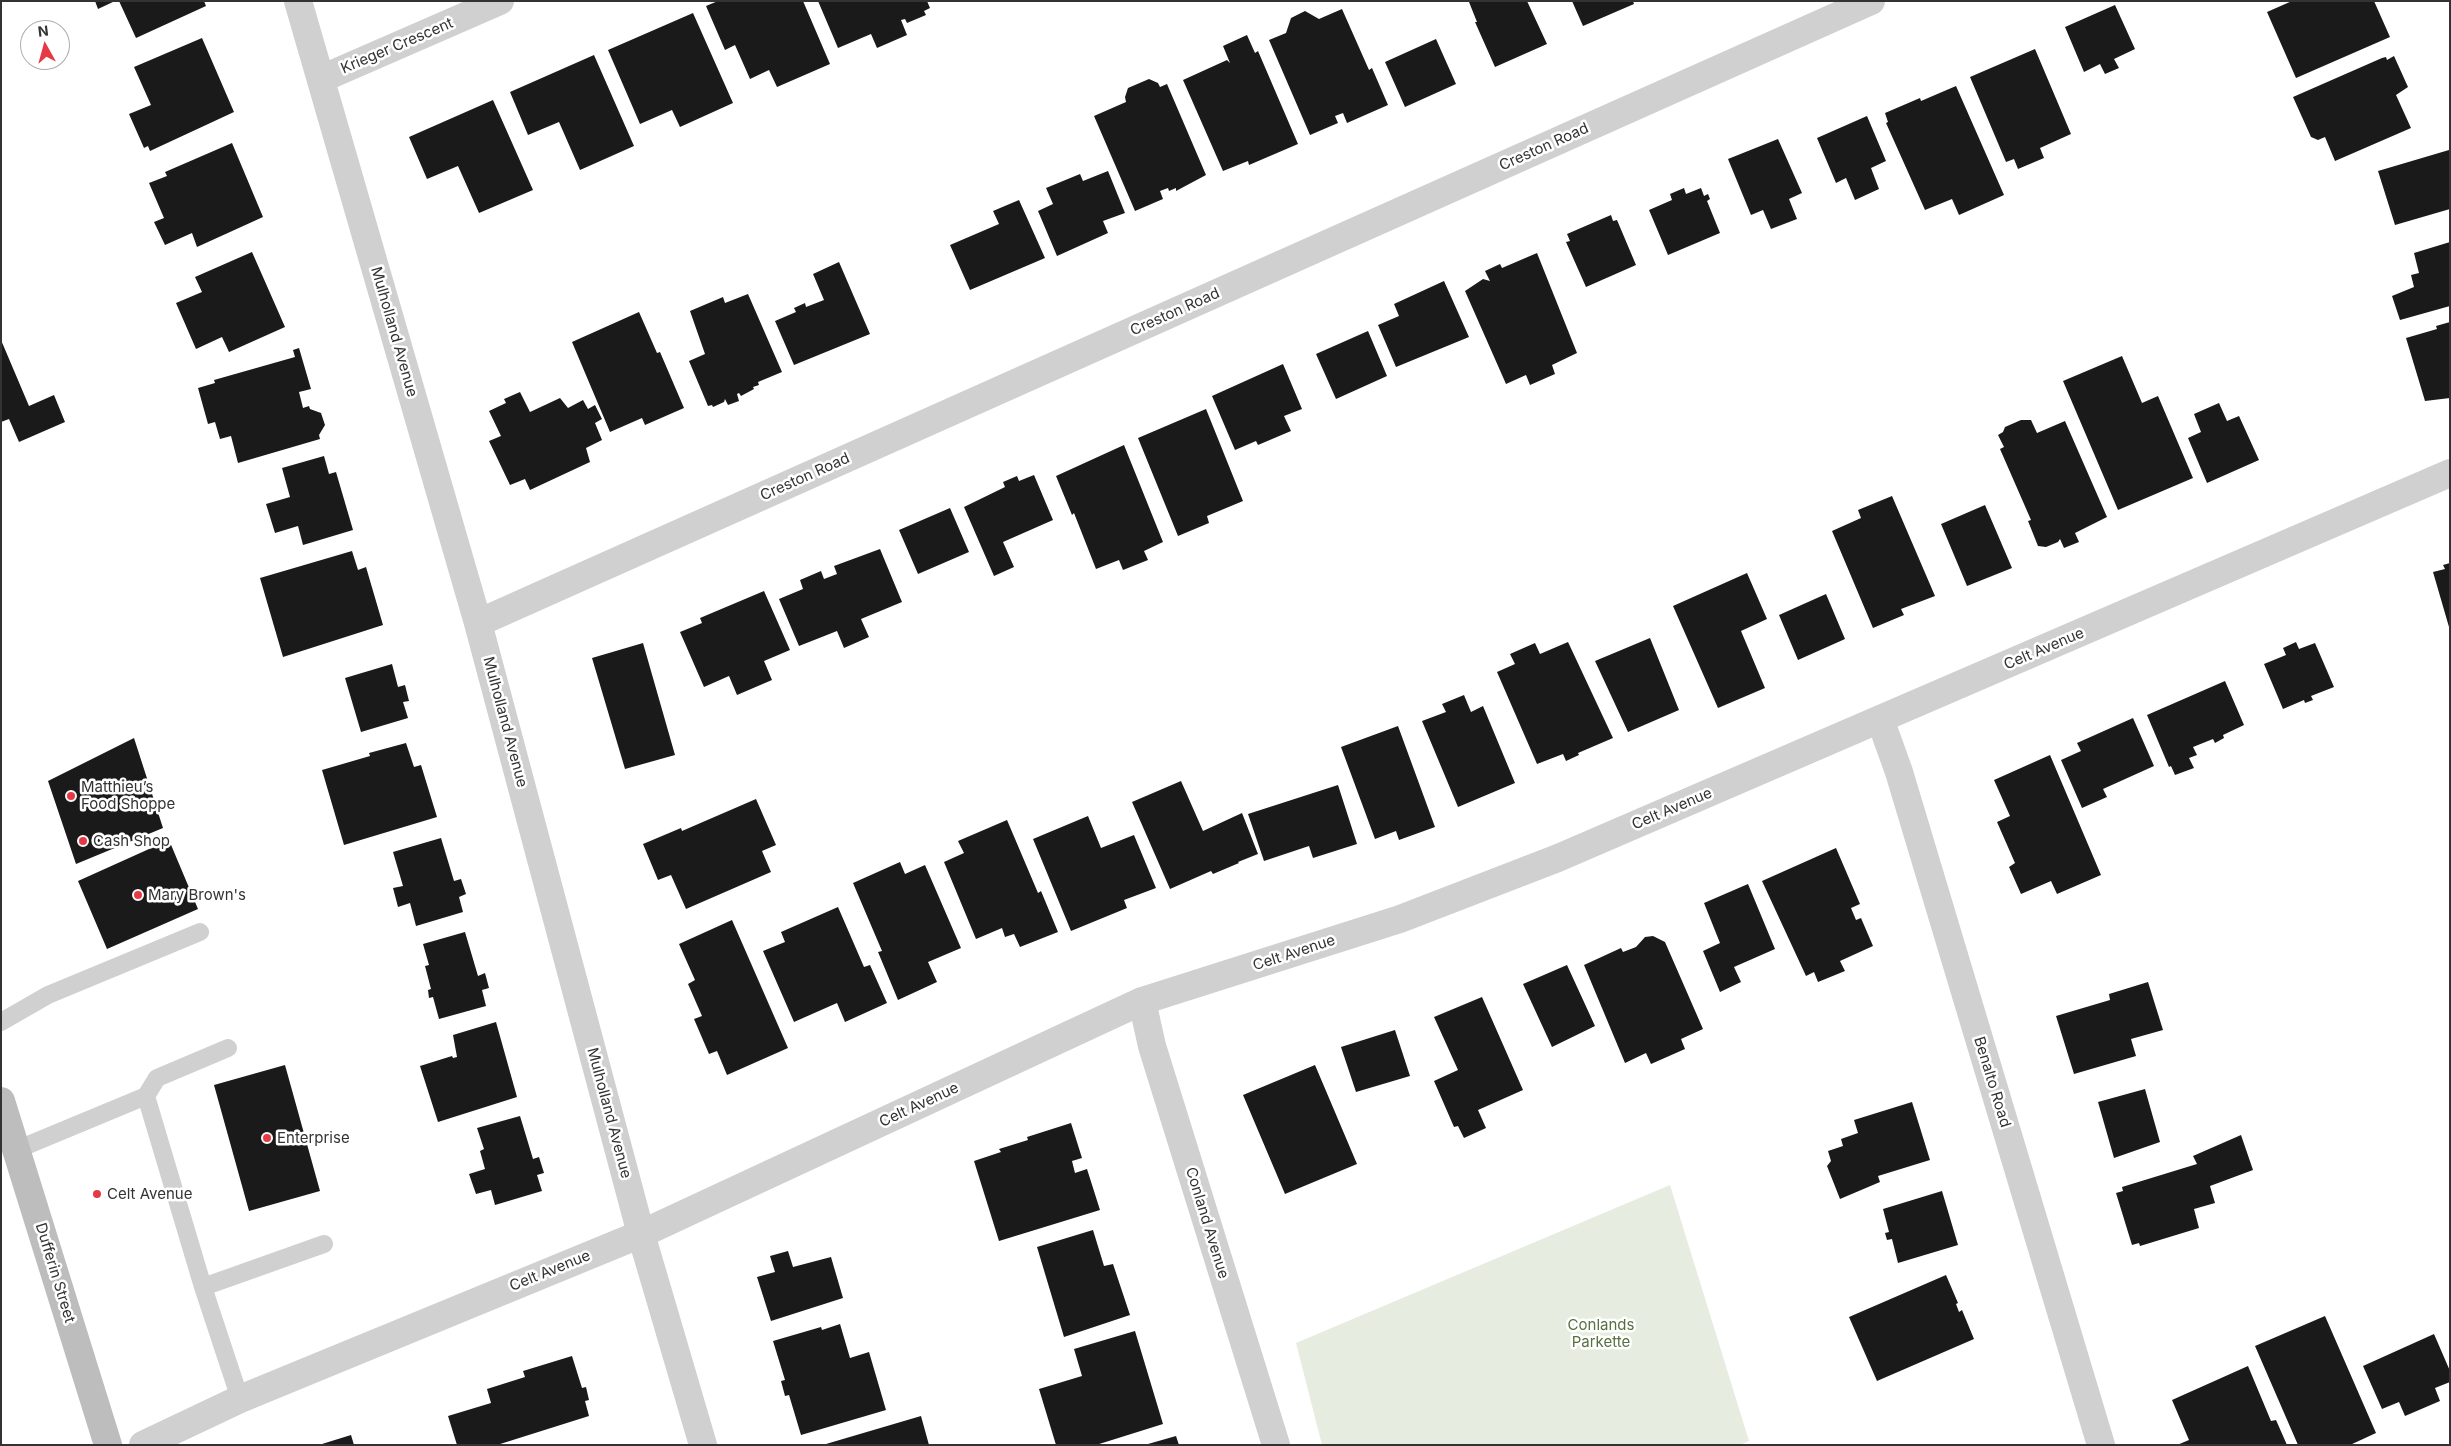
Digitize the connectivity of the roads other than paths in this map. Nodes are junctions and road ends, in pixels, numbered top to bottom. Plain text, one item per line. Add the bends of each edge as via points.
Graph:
1 (298, 1) edge
2 (500, 1) edge
3 (1871, 1) edge
4 (321, 79) junction
5 (2450, 473) edge
6 (478, 622) junction
7 (1880, 719) junction
8 (200, 932) dead end
9 (1142, 1001) junction
10 (1, 1022) edge
11 (228, 1048) dead end
12 (146, 1096) junction
13 (1, 1102) edge
14 (16, 1150) junction
15 (641, 1234) junction
16 (324, 1244) dead end
17 (203, 1287) junction
18 (240, 1399) junction
19 (108, 1445) edge
20 (143, 1445) edge
21 (703, 1445) edge
22 (1276, 1445) edge
23 (2101, 1445) edge

1 - 4 street, Mulholland Avenue
2 - 4 street, Krieger Crescent
3 - 6 street, Creston Road
4 - 6 street, Mulholland Avenue
5 - 7 street, Celt Avenue
6 - 15 street, Mulholland Avenue
7 - 9 street, Celt Avenue via 1558,858 1400,919
7 - 23 street, Benalto Road via 1905,791
8 - 10 lane via 48,995
9 - 15 street, Celt Avenue
9 - 22 street, Conland Avenue via 1152,1046
11 - 12 lane via 157,1078
12 - 14 lane
12 - 17 lane
13 - 14 main road, Dufferin Street
14 - 19 main road, Dufferin Street
15 - 18 street, Celt Avenue
15 - 21 street, Mulholland Avenue
16 - 17 lane
17 - 18 lane
18 - 20 street, Celt Avenue

